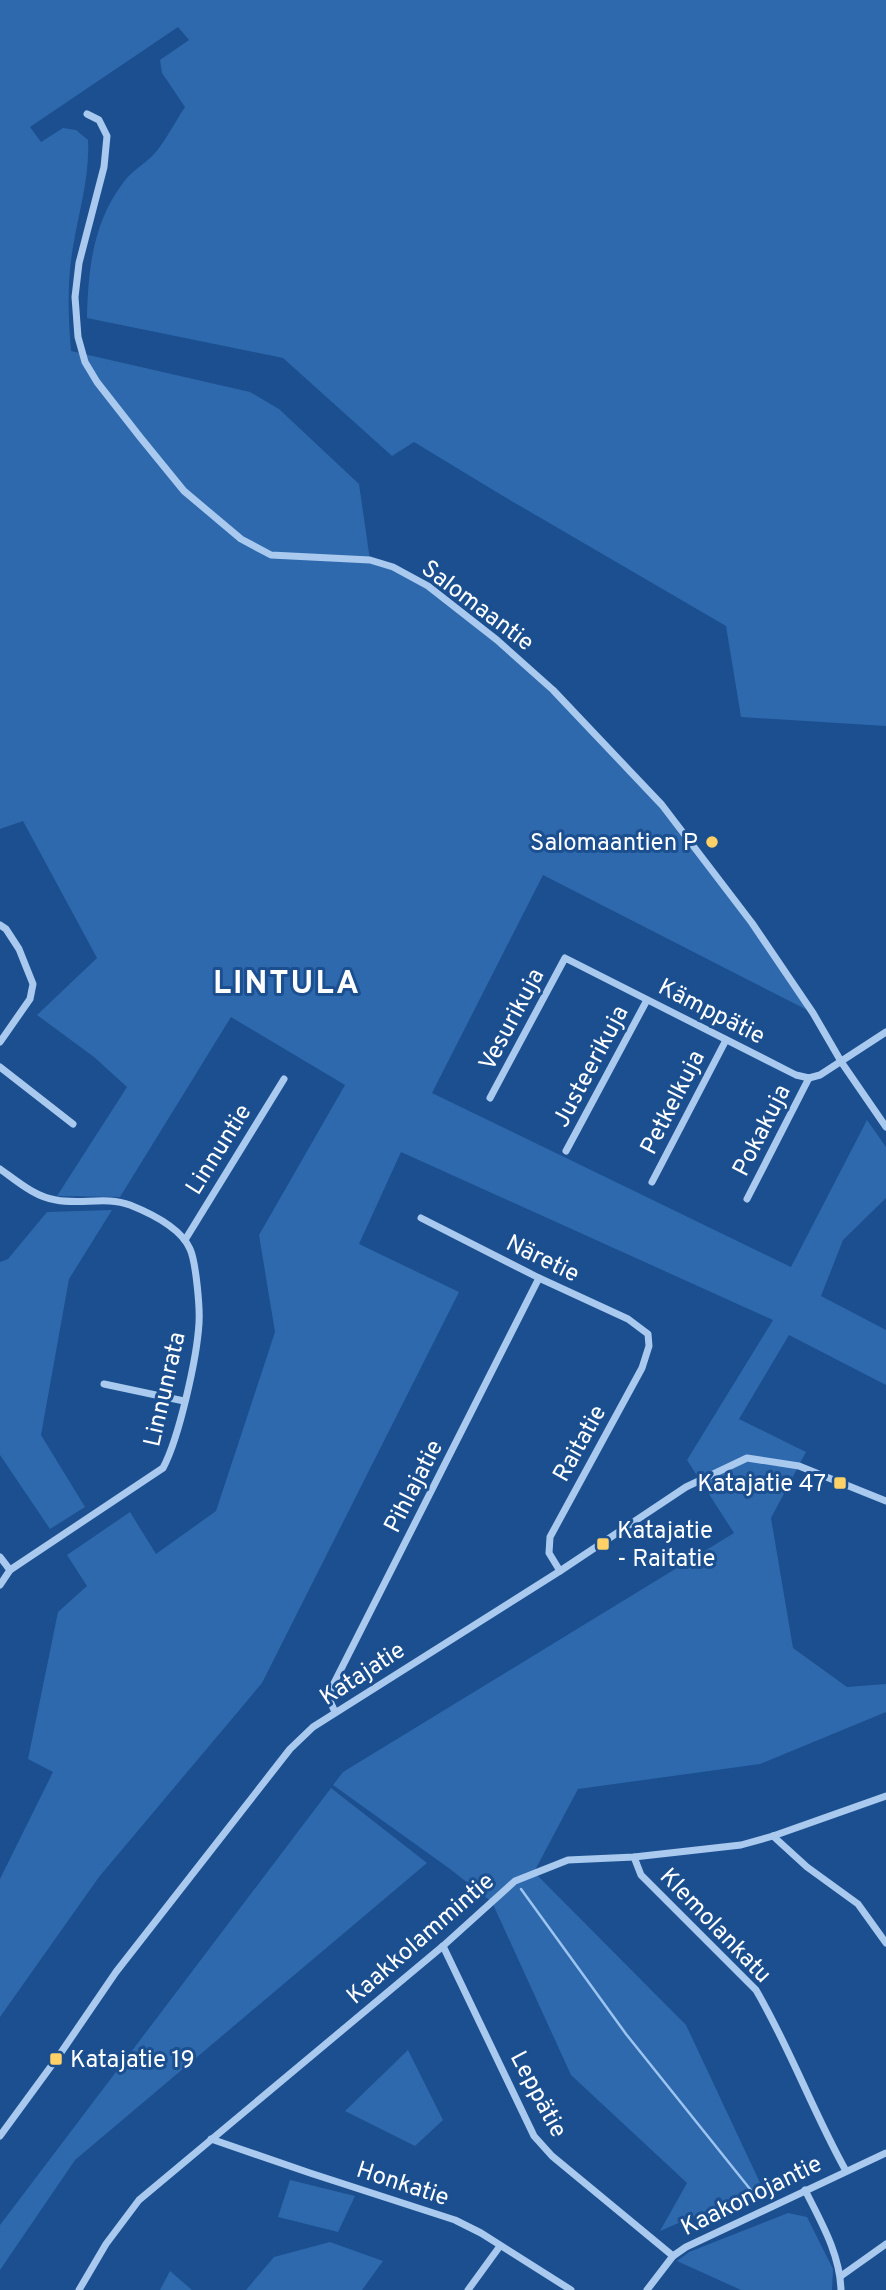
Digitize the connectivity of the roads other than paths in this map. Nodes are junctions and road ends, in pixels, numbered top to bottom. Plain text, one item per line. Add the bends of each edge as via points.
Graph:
1 (87, 114) dead end
2 (0, 925) edge
3 (565, 958) joint
4 (647, 1000) junction
5 (886, 1032) edge
6 (726, 1040) junction
7 (0, 1042) edge
8 (842, 1063) junction
9 (0, 1067) edge
10 (810, 1078) junction
11 (285, 1079) dead end
12 (490, 1098) dead end
13 (73, 1124) dead end
14 (886, 1127) edge
15 (566, 1151) dead end
16 (0, 1169) edge
17 (652, 1182) dead end
18 (747, 1199) dead end
19 (421, 1218) dead end
20 (185, 1240) junction
21 (539, 1278) junction
22 (648, 1334) joint
23 (104, 1384) dead end
24 (184, 1401) junction
25 (886, 1501) edge
26 (0, 1557) edge
27 (10, 1570) junction
28 (560, 1571) junction
29 (0, 1585) edge
30 (335, 1713) junction
31 (886, 1796) edge
32 (773, 1836) junction
33 (634, 1857) junction
34 (886, 1943) edge
35 (443, 1946) junction
36 (0, 2136) edge
37 (211, 2139) junction
38 (886, 2153) edge
39 (846, 2171) junction
40 (805, 2190) junction
41 (886, 2244) edge
42 (500, 2246) junction
43 (673, 2256) junction
44 (841, 2276) junction
45 (79, 2290) edge
46 (468, 2290) edge
47 (571, 2290) edge
48 (647, 2290) edge
49 (841, 2290) edge

1 - 8 street, Salomaantie via 99,120 107,136 104,167 79,263 75,297 78,337 97,382 133,428 184,491 241,539 271,555 370,560 393,567 428,586 497,640 553,691 662,805 752,923
2 - 7 street via 19,949 33,984 30,999
3 - 4 street, Kämppätie
3 - 12 street, Vesurikuja
4 - 6 street, Kämppätie
4 - 15 street, Justeerikuja
5 - 8 street
6 - 10 street, Kämppätie
6 - 17 street, Petkelkuja
8 - 10 street
8 - 14 street, Salomaantie
9 - 13 street
10 - 18 street, Pokakuja
11 - 20 street, Linnuntie
16 - 20 street via 35,1194 55,1200 113,1200 132,1206
19 - 21 street, Näretie
20 - 24 street, Linnunrata via 194,1262 200,1321
21 - 22 street, Näretie via 628,1319
21 - 30 street, Pihlajatie via 331,1689
22 - 28 street, Raitatie via 642,1368 550,1538 550,1553
23 - 24 street
24 - 27 street, Linnunrata via 163,1468
25 - 28 street, Katajatie via 799,1466 747,1458 686,1487
26 - 27 street
27 - 29 street, Linnunrata
28 - 30 street, Katajatie
30 - 36 street, Katajatie via 290,1749 116,1972
31 - 32 street, Kaakkolammintie
32 - 33 street, Kaakkolammintie via 741,1845
32 - 34 street via 858,1904
33 - 35 street, Kaakkolammintie via 568,1860 534,1872 515,1881
33 - 39 street, Klemolankatu via 641,1875 756,1990
35 - 37 street, Kaakkolammintie
35 - 43 street, Leppätie via 534,2136
37 - 42 street, Honkatie via 455,2220
37 - 45 street, Kaakkolammintie via 139,2200
38 - 39 street, Kaakonojantie
39 - 40 street, Kaakonojantie
40 - 43 street, Kaakonojantie
40 - 44 street via 834,2248
41 - 44 street
42 - 46 street
42 - 47 street, Honkatie
43 - 48 street, Kaakonojantie
44 - 49 street

